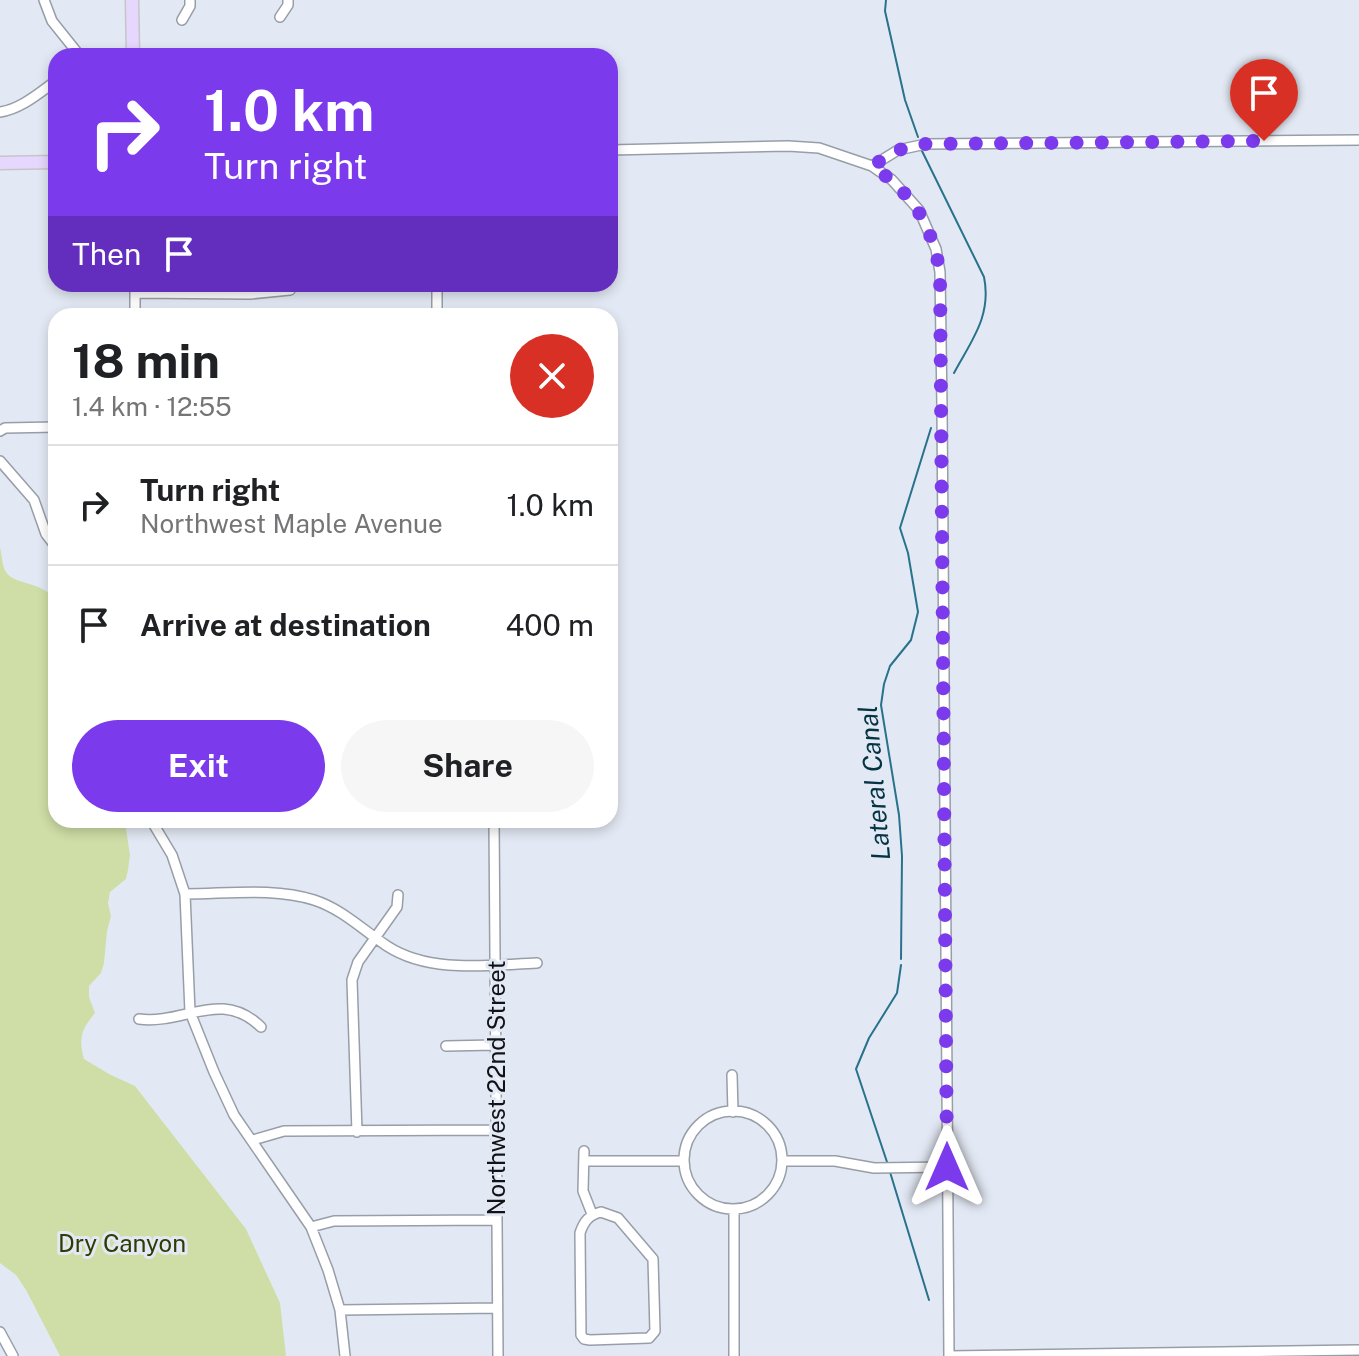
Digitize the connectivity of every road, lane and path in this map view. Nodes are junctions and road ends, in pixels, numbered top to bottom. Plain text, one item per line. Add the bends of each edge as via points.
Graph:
1 (44, 0) edge
2 (132, 0) edge
3 (190, 0) edge
4 (288, 0) edge
5 (280, 17) dead end
6 (182, 20) dead end
7 (74, 48) edge
8 (133, 48) edge
9 (48, 87) edge
10 (0, 112) edge
11 (1359, 140) edge
12 (618, 150) edge
13 (48, 162) edge
14 (0, 163) edge
15 (872, 166) junction
16 (185, 292) edge
17 (256, 292) edge
18 (48, 427) edge
19 (0, 431) edge
20 (0, 461) edge
21 (48, 537) edge
22 (157, 828) edge
23 (494, 828) edge
24 (185, 894) junction
25 (398, 895) dead end
26 (374, 937) junction
27 (537, 963) dead end
28 (495, 965) junction
29 (190, 1012) junction
30 (139, 1019) dead end
31 (261, 1027) dead end
32 (495, 1045) junction
33 (446, 1046) dead end
34 (732, 1075) dead end
35 (733, 1112) junction
36 (496, 1130) junction
37 (357, 1132) junction
38 (253, 1140) junction
39 (684, 1161) junction
40 (782, 1161) junction
41 (947, 1167) junction
42 (734, 1209) junction
43 (592, 1214) junction
44 (496, 1220) junction
45 (311, 1227) junction
46 (497, 1308) junction
47 (340, 1310) junction
48 (0, 1332) edge
49 (1359, 1350) edge
50 (13, 1356) edge
51 (345, 1356) edge
52 (498, 1356) edge
53 (734, 1356) edge
54 (949, 1356) edge

1 - 7 street via 52,21
2 - 8 main road
3 - 6 street
4 - 5 street
9 - 10 street
11 - 15 street via 926,144 898,150
12 - 15 street via 788,146 819,148
13 - 14 main road
15 - 41 street via 919,210 940,272
16 - 17 street
18 - 19 street
20 - 21 street via 34,500
22 - 24 street
23 - 28 street, Northwest 22nd Street
24 - 26 street via 275,894 315,900
24 - 29 street
25 - 26 street via 397,907
26 - 28 street via 428,962
26 - 37 street via 352,980
27 - 28 street
28 - 32 street, Northwest 22nd Street
29 - 30 street via 169,1019
29 - 31 street via 225,1008
29 - 38 street via 224,1094
32 - 33 street
32 - 36 street, Northwest 22nd Street
34 - 35 street
35 - 39 street via 706,1119 694,1130
35 - 40 street via 755,1116 769,1126
36 - 37 street
36 - 44 street, Northwest 22nd Street
37 - 38 street via 284,1131
38 - 45 street
39 - 42 street via 691,1187 701,1198
39 - 43 street via 584,1156 583,1191
40 - 41 street
40 - 42 street via 773,1189 761,1201
41 - 54 street
42 - 53 street
43 - 43 street via 618,1218 653,1259 655,1331 649,1338 590,1340 581,1335 580,1233
44 - 45 street via 334,1221
44 - 46 street, Northwest 22nd Street
45 - 47 street
46 - 47 street
46 - 52 street, Northwest 22nd Street
47 - 51 street
48 - 50 street
49 - 54 street

